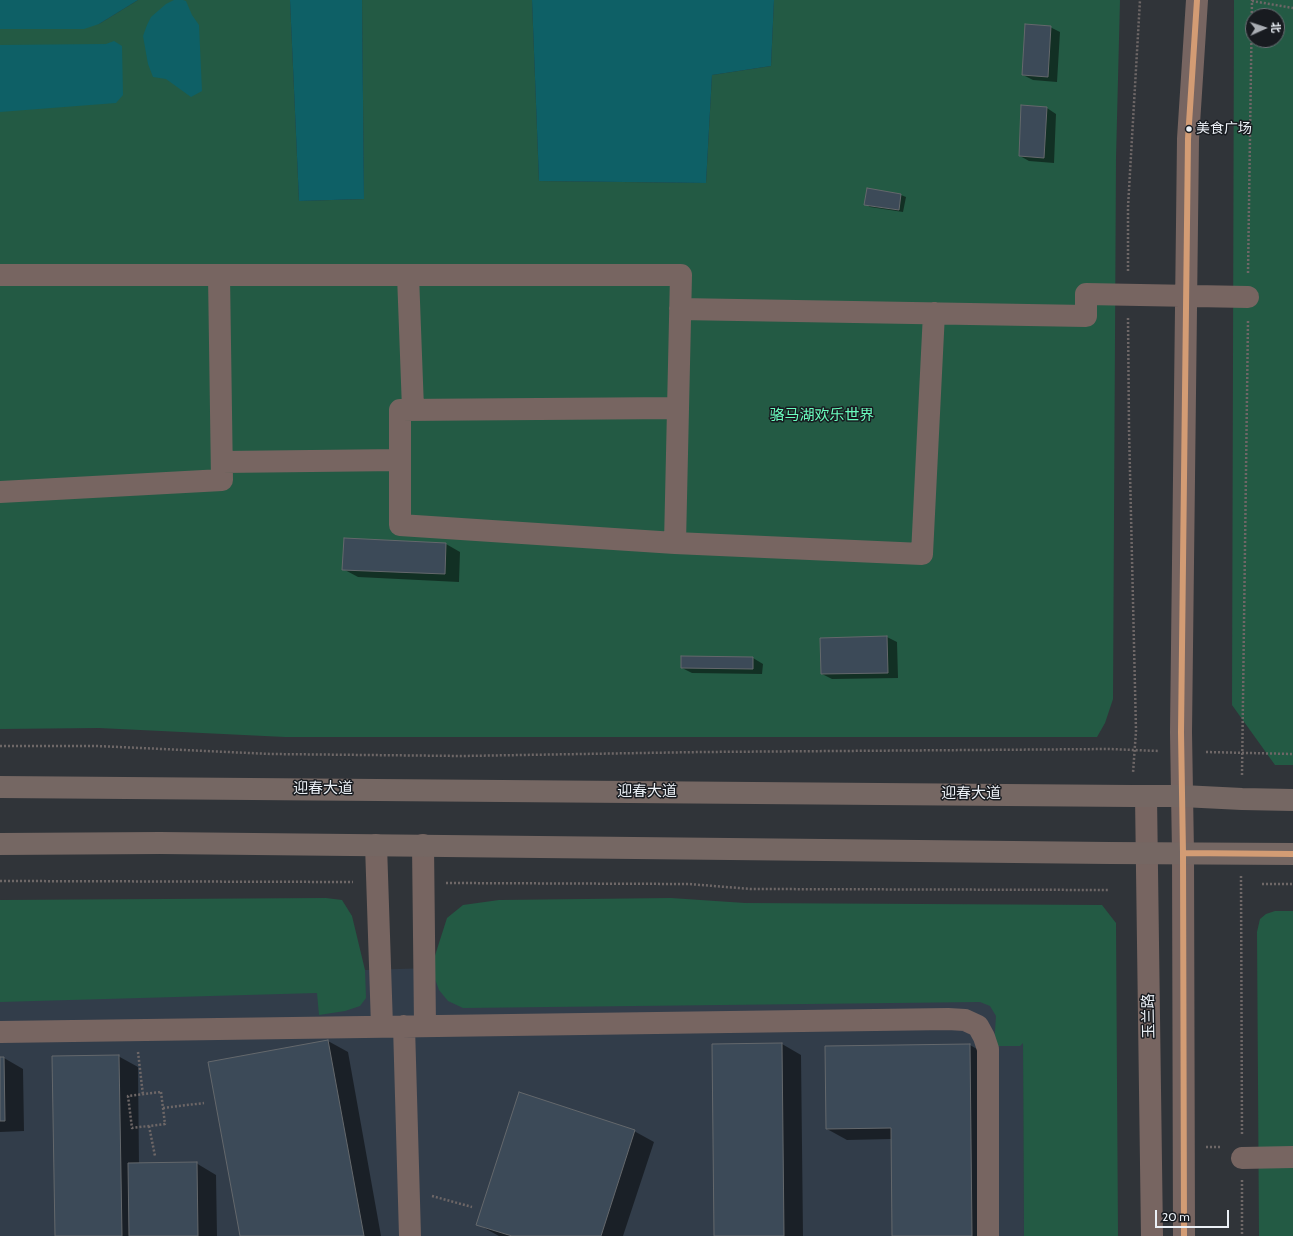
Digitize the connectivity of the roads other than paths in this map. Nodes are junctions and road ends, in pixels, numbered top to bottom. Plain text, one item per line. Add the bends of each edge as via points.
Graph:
1 (1197, 0) edge
2 (0, 274) edge
3 (220, 275) junction
4 (408, 275) junction
5 (1186, 295) junction
6 (1248, 297) road end
7 (680, 309) junction
8 (934, 313) junction
9 (678, 408) junction
10 (413, 409) junction
11 (400, 460) junction
12 (222, 462) junction
13 (0, 492) edge
14 (675, 543) junction
15 (0, 787) edge
16 (1139, 796) junction
17 (1182, 796) junction
18 (1293, 800) edge
19 (0, 844) edge
20 (376, 845) junction
21 (423, 846) junction
22 (1146, 852) junction
23 (1183, 853) junction
24 (1293, 854) edge
25 (382, 1026) junction
26 (414, 1026) junction
27 (0, 1032) edge
28 (1242, 1152) road end
29 (1293, 1158) edge
30 (410, 1236) edge
31 (988, 1236) edge
32 (1152, 1236) edge
33 (1184, 1236) edge

1 - 5 street via 1188,139
2 - 3 street
3 - 4 street
3 - 12 street
4 - 7 street via 681,275
4 - 10 street
5 - 6 street
5 - 8 street via 1086,294 1086,316
5 - 17 street
7 - 8 street
7 - 9 street
8 - 14 street via 922,554
9 - 10 street
9 - 14 street
10 - 11 street via 400,410
11 - 12 street
11 - 14 street via 400,525
12 - 13 street via 222,480
15 - 16 main road, 迎春大道
16 - 17 main road, 迎春大道
16 - 22 street, 玉兰路
17 - 18 main road, 迎春大道
17 - 23 street
19 - 20 main road
20 - 21 main road
20 - 25 street
21 - 22 main road
21 - 26 street
22 - 23 main road
22 - 32 street, 玉兰路
23 - 24 main road
23 - 33 street
25 - 26 street
25 - 27 street
26 - 30 street
26 - 31 street via 965,1020 978,1026 988,1049
28 - 29 street

